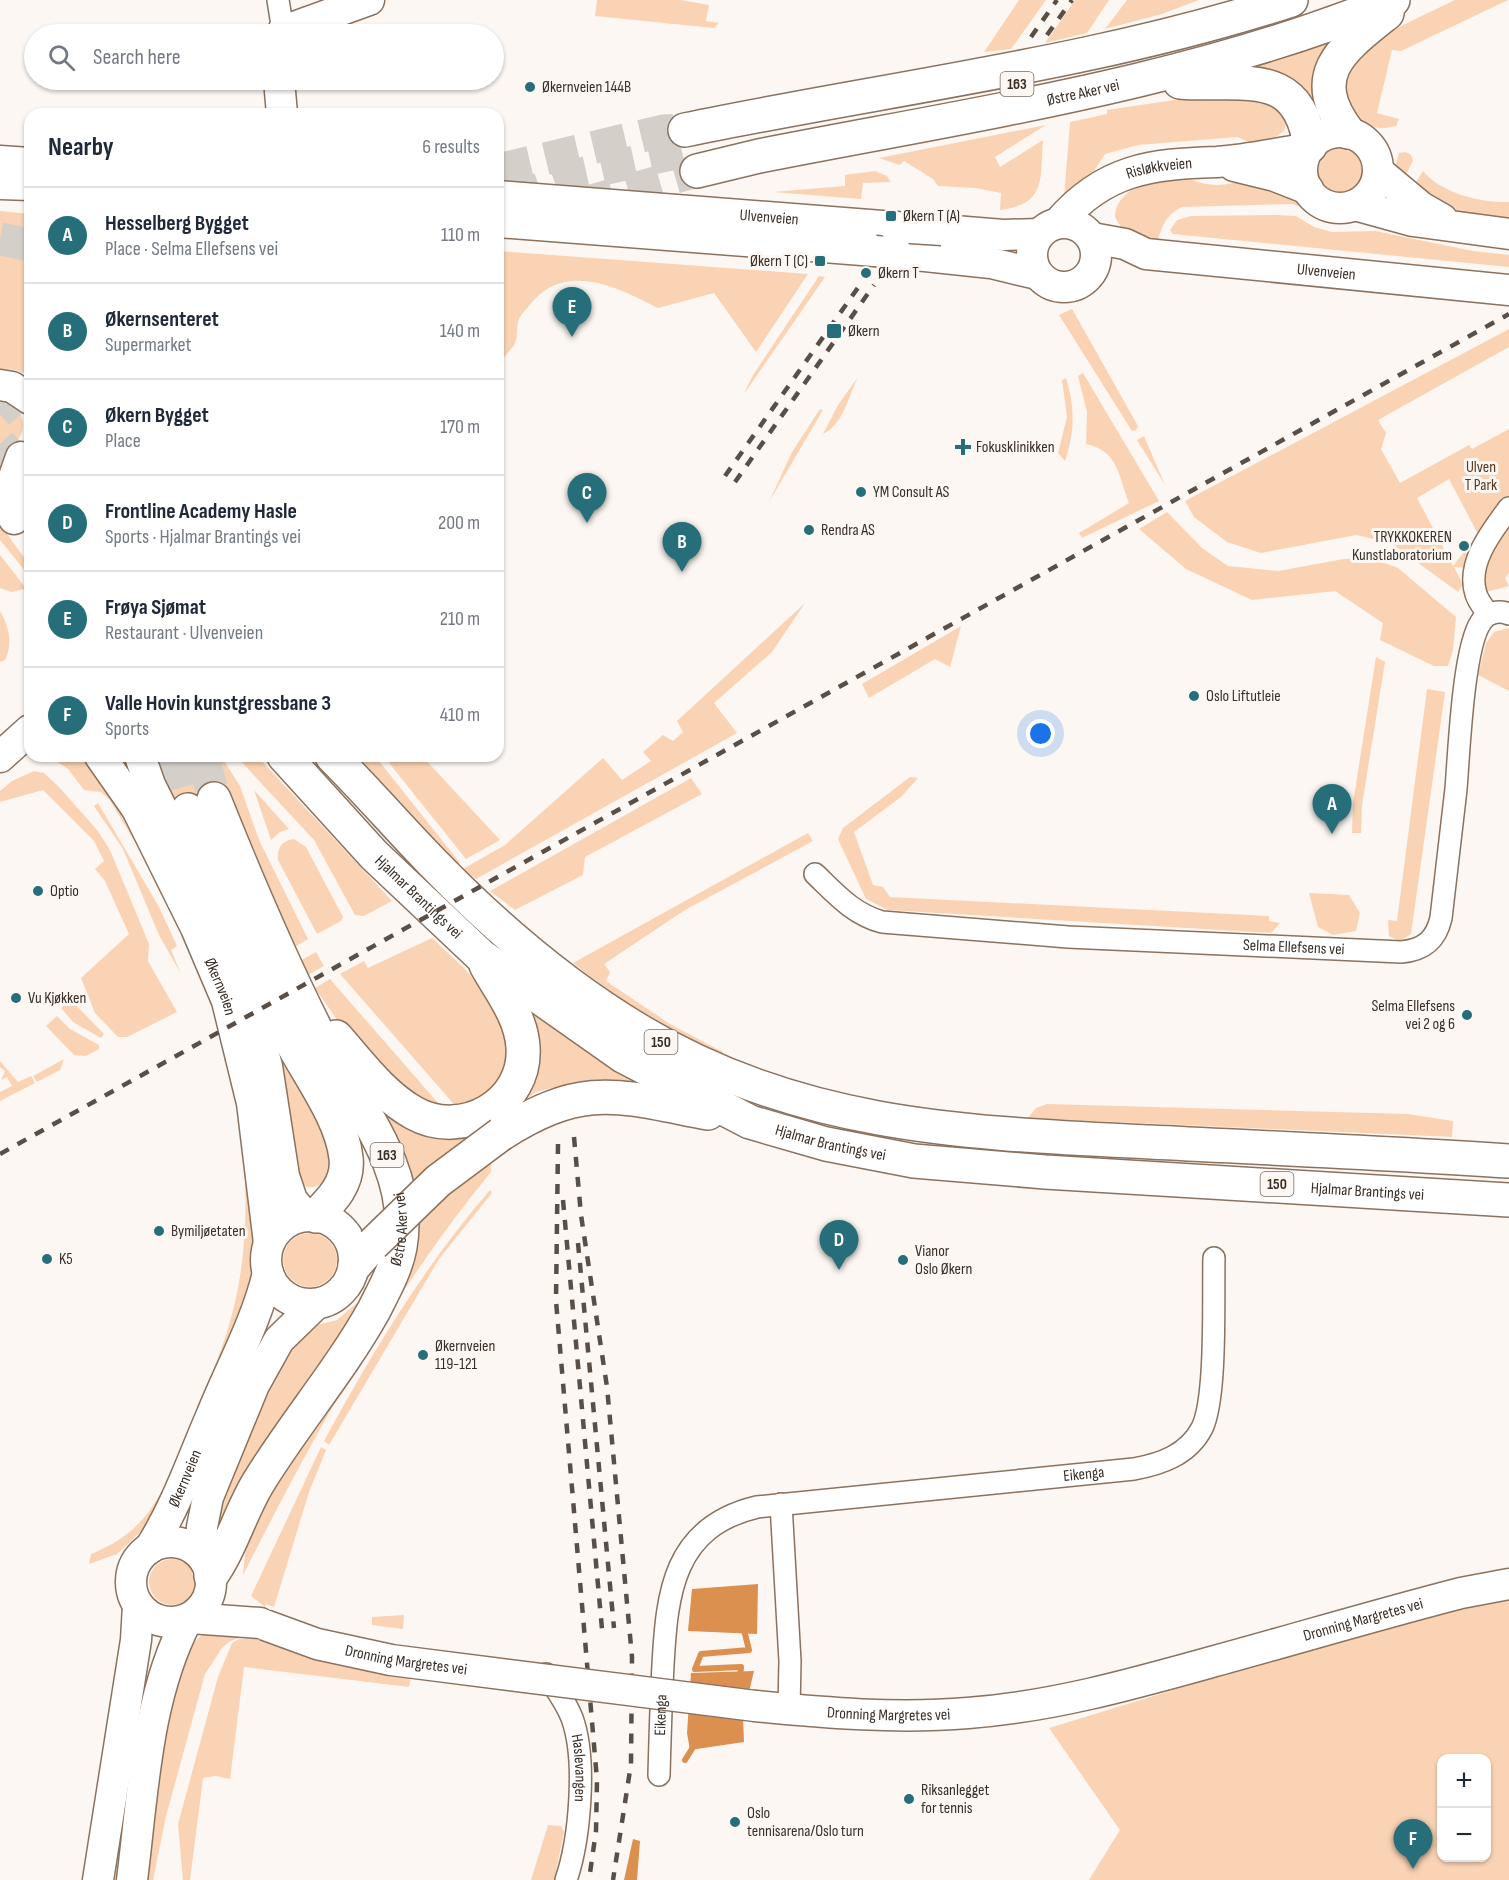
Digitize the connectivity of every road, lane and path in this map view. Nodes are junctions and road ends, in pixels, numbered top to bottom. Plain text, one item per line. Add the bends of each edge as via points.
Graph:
1 (278, 0) edge
2 (369, 0) edge
3 (1223, 0) edge
4 (1291, 0) edge
5 (1340, 0) edge
6 (1393, 0) edge
7 (1403, 0) edge
8 (281, 24) edge
9 (306, 24) edge
10 (1159, 37) junction
11 (1149, 79) junction
12 (280, 93) edge
13 (271, 108) edge
14 (1348, 132) junction
15 (1310, 147) junction
16 (690, 150) junction
17 (0, 161) edge
18 (1217, 162) junction
19 (24, 163) edge
20 (1379, 172) junction
21 (0, 184) edge
22 (24, 185) edge
23 (1106, 185) junction
24 (1308, 189) junction
25 (504, 197) edge
26 (1354, 205) junction
27 (504, 222) edge
28 (1455, 227) junction
29 (1049, 228) junction
30 (829, 234) junction
31 (1509, 234) edge
32 (1090, 236) junction
33 (1146, 254) junction
34 (1093, 269) junction
35 (1037, 273) junction
36 (1509, 290) edge
37 (0, 385) edge
38 (24, 395) edge
39 (17, 457) edge
40 (1509, 508) edge
41 (15, 521) edge
42 (1488, 614) junction
43 (1509, 614) edge
44 (24, 735) edge
45 (0, 757) edge
46 (104, 762) edge
47 (142, 762) edge
48 (289, 762) edge
49 (349, 769) edge
50 (815, 874) dead end
51 (481, 956) junction
52 (295, 986) junction
53 (750, 1122) junction
54 (496, 1123) junction
55 (1509, 1161) edge
56 (1509, 1200) edge
57 (310, 1216) junction
58 (269, 1243) junction
59 (364, 1255) junction
60 (1214, 1258) dead end
61 (268, 1273) junction
62 (315, 1305) junction
63 (781, 1504) junction
64 (150, 1548) junction
65 (208, 1572) junction
66 (1509, 1584) edge
67 (138, 1606) junction
68 (189, 1619) junction
69 (262, 1624) junction
70 (540, 1664) dead end
71 (789, 1709) junction
72 (660, 1774) dead end
73 (98, 1880) edge
74 (132, 1880) edge
75 (566, 1880) edge

1 - 8 street
2 - 9 main road
3 - 10 highway via 1191,22
4 - 10 highway, 163
5 - 16 highway, Østre Aker vei / 163 via 1262,27 1154,56
6 - 11 highway, Østre Aker vei / 163 via 1269,46
7 - 14 highway via 1356,38 1334,63 1329,99 1334,114
10 - 16 highway, 163
11 - 15 highway via 1268,85 1289,96 1299,107
11 - 16 highway, Østre Aker vei / 163 via 771,154
12 - 13 main road
14 - 15 main road, Risløkkveien via 1327,134
14 - 20 main road, Risløkkveien via 1373,150
15 - 18 main road, Risløkkveien
15 - 24 main road via 1302,168
17 - 19 main road
18 - 23 main road, Risløkkveien via 1146,167
18 - 24 main road, Risløkkveien via 1259,171
20 - 26 main road via 1371,192
20 - 28 main road, Risløkkveien via 1421,207
21 - 22 main road
23 - 29 main road, Risløkkveien via 1086,195
23 - 32 main road, Risløkkveien
24 - 26 main road, Risløkkveien via 1323,204
25 - 30 main road, Ulvenveien
26 - 28 main road, Risløkkveien via 1413,221
27 - 30 main road, Ulvenveien
28 - 31 main road, Risløkkveien
29 - 30 main road, Ulvenveien, bridge via 1003,235 942,230
29 - 32 main road, Ulvenveien via 1075,224
29 - 35 main road via 1031,255
30 - 35 main road, Ulvenveien, bridge
32 - 33 main road, Ulvenveien via 1125,244
32 - 34 main road via 1096,250
33 - 34 main road, Ulvenveien
33 - 36 main road, Ulvenveien
34 - 35 main road, Ulvenveien via 1081,282 1064,287 1046,282
37 - 38 main road
39 - 41 main road
40 - 42 street via 1482,550 1473,574 1476,594
42 - 43 street
42 - 50 street, Selma Ellefsens vei via 1480,622 1473,642 1466,684 1439,927 1429,942 1416,950 1068,937 882,922 852,909
44 - 45 main road
46 - 58 main road, Økernveien via 137,808 227,1000 252,1103
47 - 57 main road, Økernveien via 150,786 216,917 247,994 267,1066 284,1176 292,1200
48 - 51 highway, Hjalmar Brantings vei / 150 via 374,855
49 - 55 highway, Hjalmar Brantings vei / 150 via 463,893 568,982 639,1031 703,1065 774,1092 876,1119 974,1131
51 - 53 highway, Hjalmar Brantings vei / 150 via 623,1056
51 - 54 highway via 519,1020 523,1046 519,1074
52 - 54 highway via 365,1069 414,1114 460,1123
52 - 57 highway, Østre Aker vei / 163 via 244,874 201,805 290,1037 340,1135 345,1174 334,1197
52 - 65 highway, Østre Aker vei / 163 via 387,1157 399,1192 400,1247 371,1314 258,1483 224,1555
53 - 54 highway via 602,1095
53 - 56 highway, Hjalmar Brantings vei / 150 via 826,1144 914,1161
54 - 59 highway, bridge
57 - 58 main road via 280,1228
57 - 59 main road via 329,1220 345,1233 354,1251
58 - 61 main road
59 - 62 main road via 342,1292
60 - 63 street, Eikenga via 1210,1402 1202,1428 1169,1460 1134,1469
61 - 62 main road via 273,1284 291,1300
61 - 64 main road, Økernveien via 259,1309 185,1482
62 - 65 main road, Økernveien via 279,1340 254,1385 208,1497 202,1527
63 - 71 street
63 - 72 street, Eikenga via 744,1510 714,1526 678,1569 666,1619
64 - 65 main road via 177,1542
64 - 67 main road via 132,1571 132,1593
65 - 68 main road via 205,1604
65 - 69 main road, Dronning Margretes vei
66 - 71 main road, Dronning Margretes vei via 1461,1593 1077,1697 967,1713 846,1715
67 - 68 main road via 165,1623
67 - 73 main road
68 - 69 main road, Dronning Margretes vei
68 - 74 main road via 175,1643 158,1697
69 - 71 main road, Dronning Margretes vei, bridge via 317,1644 391,1660
70 - 75 street, Haslevangen via 572,1720 579,1757 579,1812

